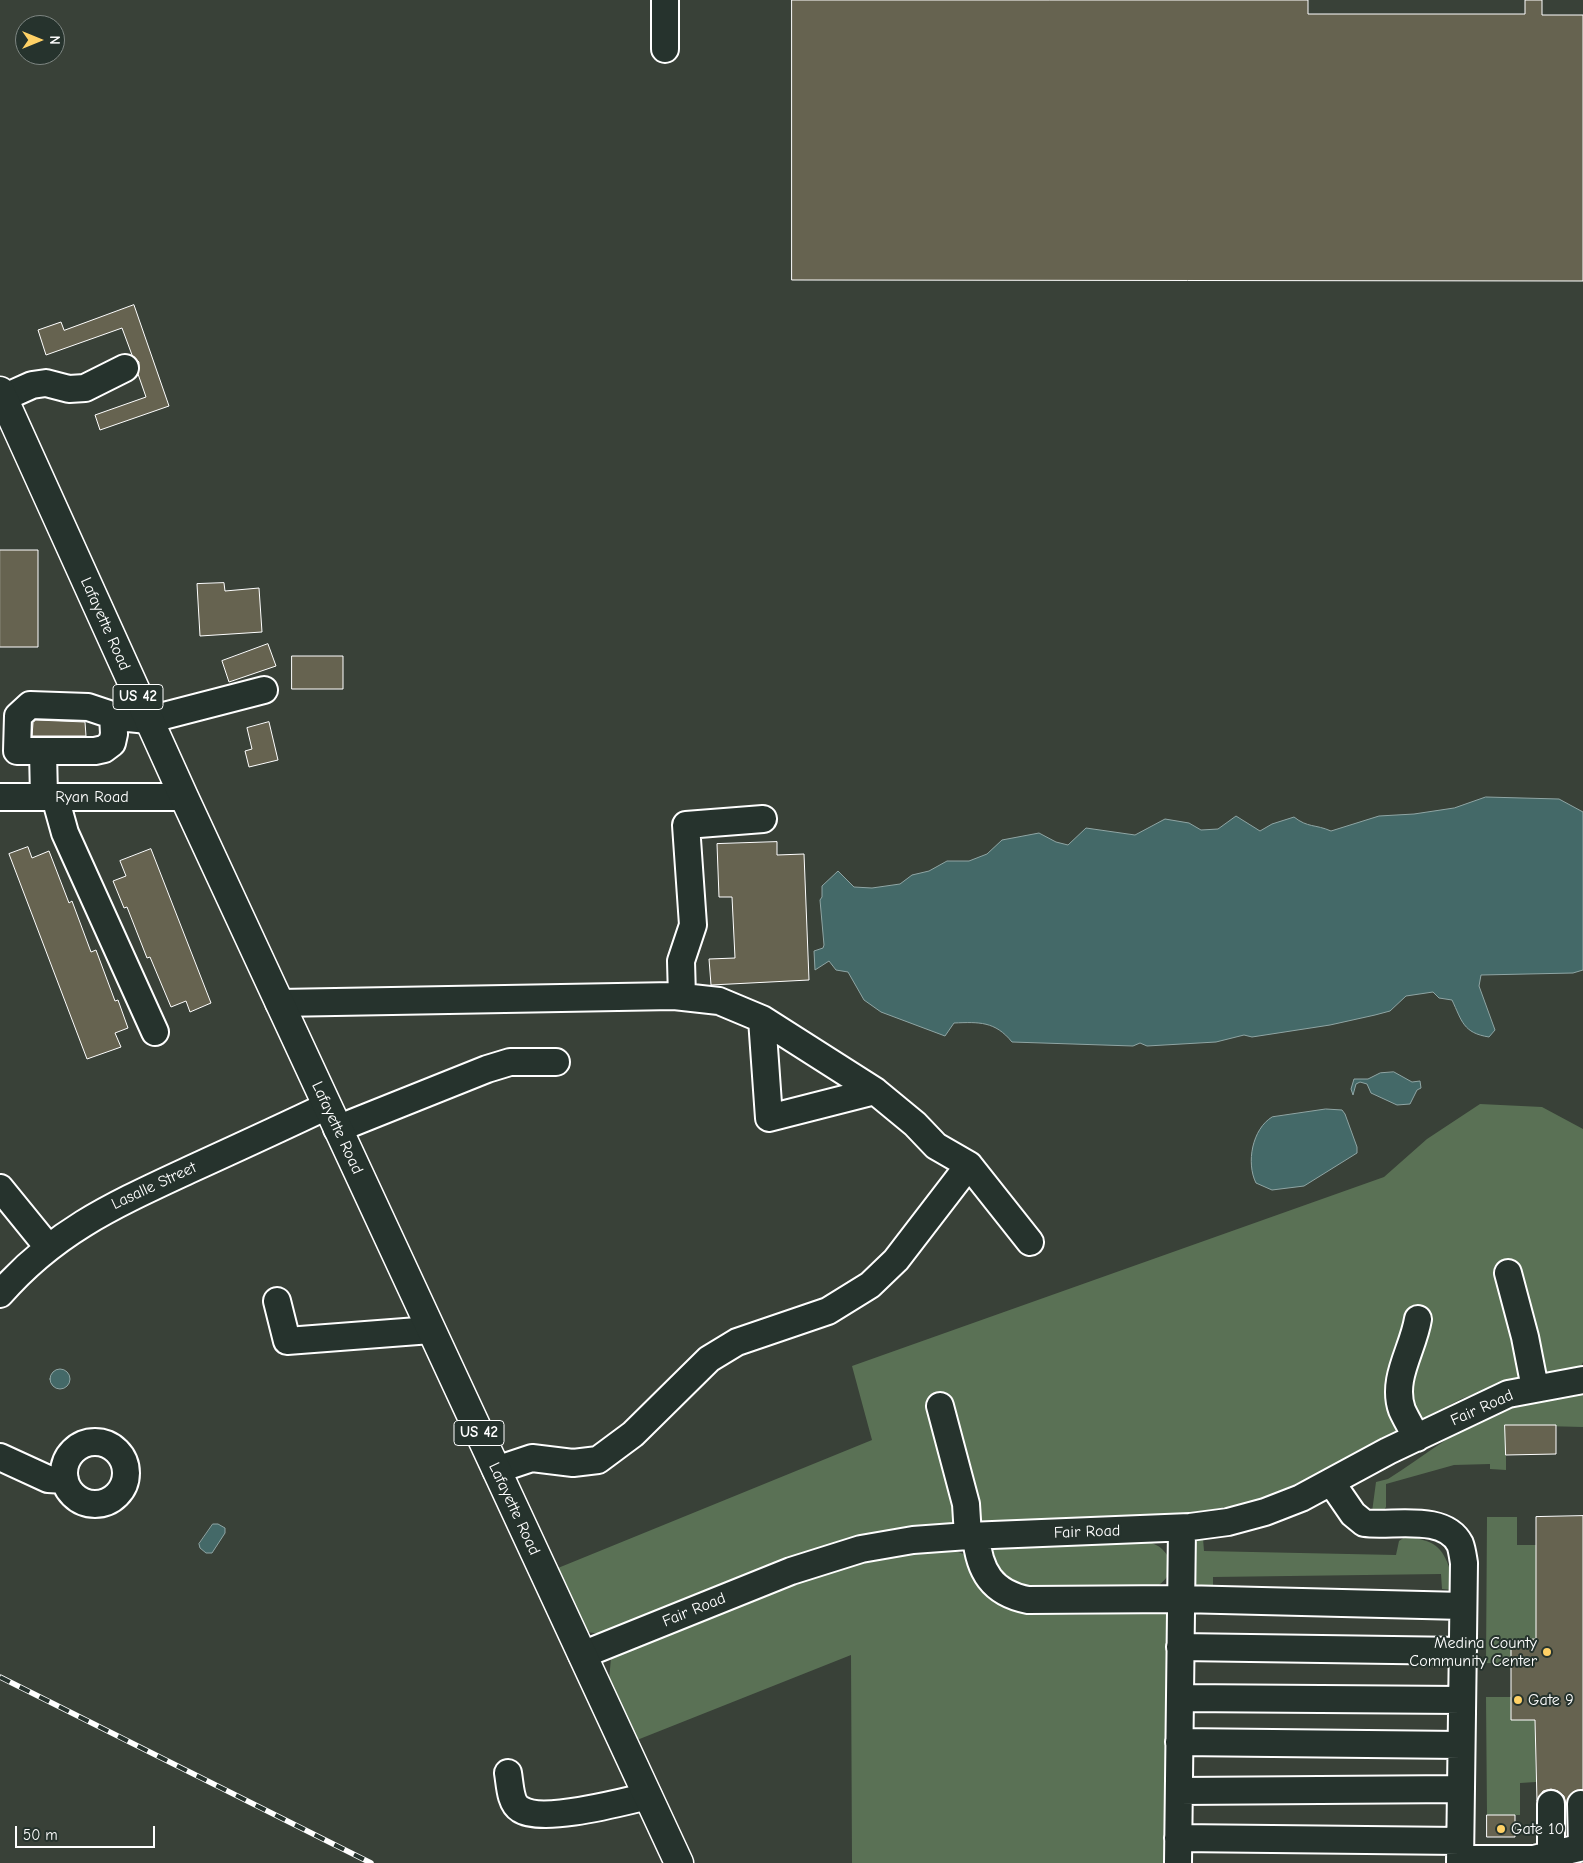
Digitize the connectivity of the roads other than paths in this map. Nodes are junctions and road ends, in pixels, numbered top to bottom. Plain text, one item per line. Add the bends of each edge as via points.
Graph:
1 (665, 0) edge
2 (665, 49) dead end
3 (125, 368) dead end
4 (2, 394) edge
5 (264, 690) dead end
6 (114, 716) junction
7 (148, 720) junction
8 (43, 751) junction
9 (0, 797) edge
10 (49, 797) junction
11 (184, 797) junction
12 (763, 819) dead end
13 (682, 997) junction
14 (279, 1003) junction
15 (762, 1018) junction
16 (155, 1032) dead end
17 (556, 1062) dead end
18 (876, 1091) junction
19 (332, 1118) junction
20 (969, 1165) junction
21 (0, 1188) edge
22 (1030, 1242) dead end
23 (48, 1247) junction
24 (1508, 1273) dead end
25 (0, 1294) edge
26 (277, 1301) dead end
27 (1418, 1320) dead end
28 (431, 1330) junction
29 (1583, 1380) edge
30 (1535, 1388) junction
31 (940, 1406) dead end
32 (1417, 1438) junction
33 (0, 1457) edge
34 (496, 1470) junction
35 (65, 1480) dead end
36 (1332, 1482) junction
37 (1182, 1528) junction
38 (972, 1536) junction
39 (1181, 1599) junction
40 (1464, 1606) junction
41 (1180, 1647) junction
42 (1463, 1651) junction
43 (582, 1655) junction
44 (1180, 1698) junction
45 (1462, 1700) junction
46 (1179, 1742) junction
47 (1461, 1745) junction
48 (508, 1774) dead end
49 (1461, 1789) junction
50 (1179, 1791) junction
51 (648, 1796) junction
52 (1551, 1804) dead end
53 (1581, 1804) dead end
54 (1582, 1847) edge
55 (1178, 1850) edge
56 (1460, 1855) edge
57 (1551, 1855) junction
58 (679, 1863) edge

1 - 2 street
3 - 4 street via 85,388 70,389 46,383
4 - 7 main road, Lafayette Road / US 42
5 - 7 street
6 - 7 street
6 - 8 street via 112,743 104,749
6 - 8 street via 88,707 30,705 18,716 17,751
7 - 11 main road, Lafayette Road / US 42
8 - 10 street
9 - 10 street, Ryan Road
10 - 11 street, Ryan Road
10 - 16 street
11 - 14 main road, Lafayette Road / US 42
12 - 13 street via 686,825 693,925 681,961
13 - 14 street
13 - 15 street via 719,1001
14 - 19 main road, Lafayette Road / US 42
15 - 18 street
15 - 18 street via 769,1118
17 - 19 street, Lasalle Street via 510,1062
18 - 20 street via 936,1146
19 - 23 street, Lasalle Street via 104,1210
19 - 28 main road, Lafayette Road / US 42
20 - 22 street
20 - 34 street via 896,1260 870,1285 828,1311 738,1342 709,1359 633,1434 598,1460 573,1463 532,1458
21 - 23 street
23 - 25 street, Lasalle Street
24 - 30 street
26 - 28 street via 287,1341
27 - 32 street via 1399,1384 1402,1410
28 - 34 main road, Lafayette Road / US 42
29 - 30 street, Fair Road
30 - 32 street, Fair Road via 1508,1394
31 - 38 street
32 - 36 street, Fair Road
33 - 35 street via 48,1479
34 - 43 main road, Lafayette Road / US 42
36 - 37 street, Fair Road via 1265,1512 1228,1522
36 - 40 street via 1364,1523 1421,1523 1451,1533 1460,1544 1464,1563
37 - 38 street, Fair Road
37 - 39 street
38 - 39 street via 980,1563 998,1589 1008,1595 1038,1601
38 - 43 street, Fair Road via 913,1540 861,1549 791,1572
39 - 40 street
39 - 41 street
40 - 42 street
41 - 42 street
41 - 44 street
42 - 45 street
43 - 51 main road, Lafayette Road / US 42
44 - 45 street
44 - 46 street
45 - 47 street
46 - 47 street
46 - 50 street
47 - 49 street
48 - 51 street via 514,1803 521,1810 534,1813 582,1810
49 - 50 street
49 - 56 street
50 - 55 street
51 - 58 main road, Lafayette Road / US 42
52 - 57 street
53 - 54 street
54 - 57 street
55 - 56 street
56 - 57 street via 1534,1859

